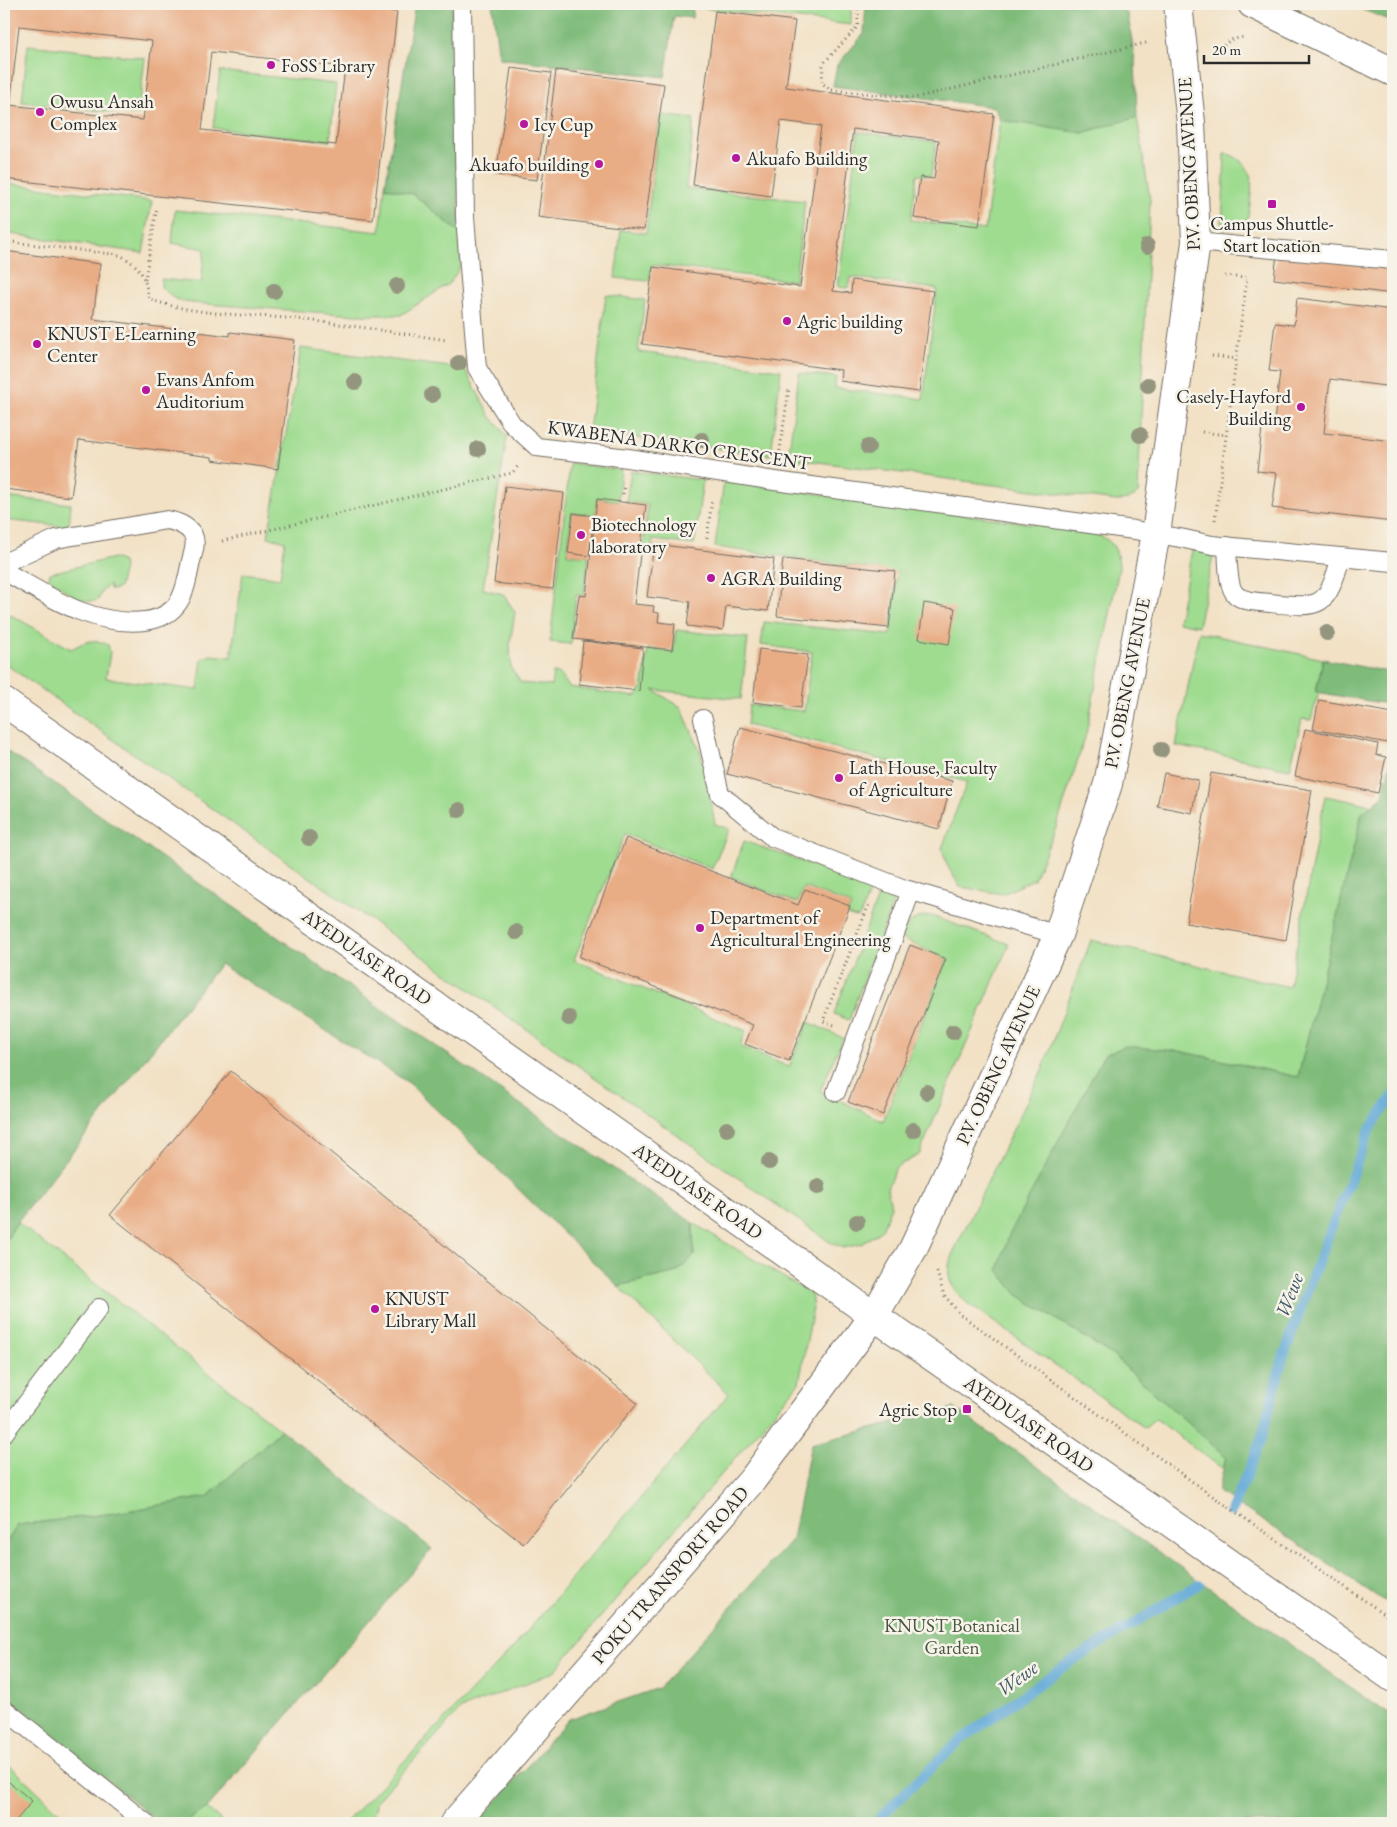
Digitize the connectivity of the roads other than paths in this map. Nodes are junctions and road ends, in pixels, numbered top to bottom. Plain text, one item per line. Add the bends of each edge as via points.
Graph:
1 (462, 4) edge
2 (1178, 4) edge
3 (1252, 4) edge
4 (1393, 72) edge
5 (1196, 242) junction
6 (1393, 260) edge
7 (1156, 534) junction
8 (1219, 546) junction
9 (1341, 557) junction
10 (1393, 562) edge
11 (4, 564) edge
12 (4, 571) edge
13 (4, 702) edge
14 (703, 719) dead end
15 (911, 891) junction
16 (1058, 935) junction
17 (836, 1092) dead end
18 (99, 1308) dead end
19 (874, 1316) junction
20 (4, 1433) edge
21 (1393, 1678) edge
22 (4, 1709) edge
23 (146, 1823) edge
24 (454, 1823) edge

1 - 7 lane, KWABENA DARKO CRESCENT via 465,217 477,368 512,424 537,447
2 - 5 street, P.V. OBENG AVENUE via 1191,123
3 - 4 street
5 - 6 lane
5 - 7 street, P.V. OBENG AVENUE
7 - 8 lane, KWABENA DARKO CRESCENT
7 - 16 street, P.V. OBENG AVENUE via 1108,784
8 - 9 lane, KWABENA DARKO CRESCENT
8 - 9 lane via 1236,596 1253,602 1315,605 1326,596 1334,582
9 - 10 lane, KWABENA DARKO CRESCENT
11 - 12 lane via 56,540 167,520 179,523 194,537 184,594 173,609 161,617 144,621 115,620 79,612
13 - 19 street, AYEDUASE ROAD
14 - 15 lane via 720,794 772,837
15 - 16 lane
15 - 17 lane
16 - 19 street, P.V. OBENG AVENUE via 913,1249
18 - 20 lane
19 - 21 street, AYEDUASE ROAD
19 - 24 street, POKU TRANSPORT ROAD via 753,1480
22 - 23 lane

